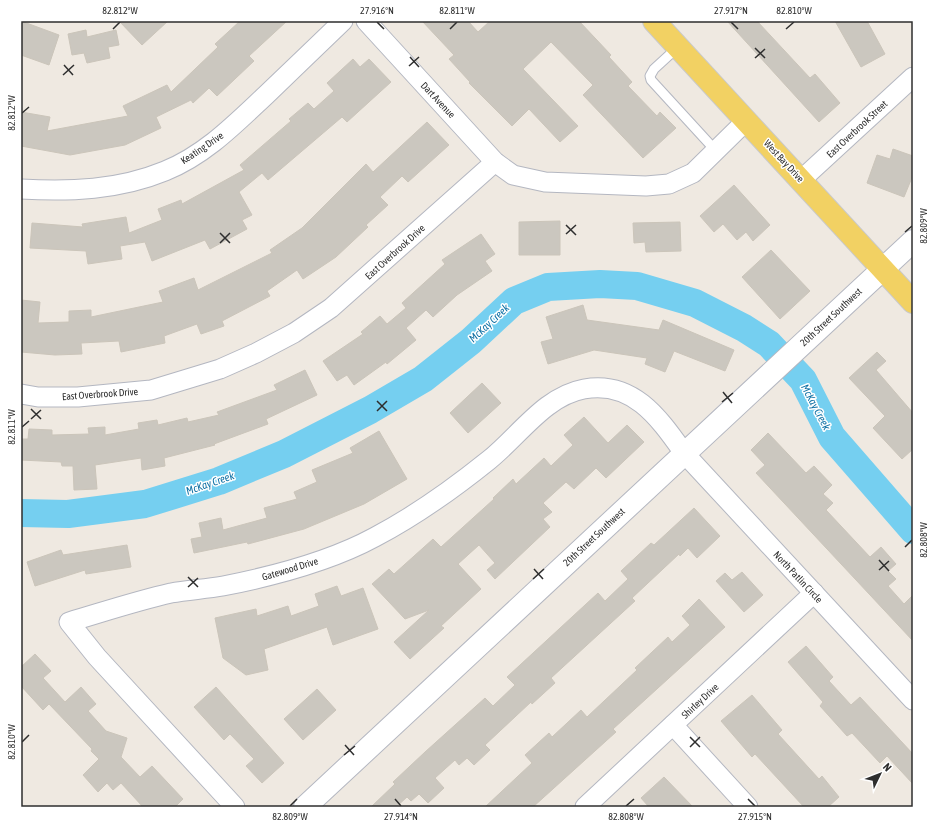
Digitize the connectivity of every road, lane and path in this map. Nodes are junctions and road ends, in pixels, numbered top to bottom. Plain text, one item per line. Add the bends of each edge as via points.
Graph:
1 (343, 21) edge
2 (366, 21) edge
3 (654, 21) edge
4 (678, 47) junction
5 (913, 77) edge
6 (746, 121) junction
7 (716, 150) junction
8 (495, 162) junction
9 (801, 180) junction
10 (21, 189) edge
11 (913, 241) edge
12 (883, 269) junction
13 (913, 302) edge
14 (21, 394) edge
15 (684, 453) junction
16 (814, 593) junction
17 (913, 700) edge
18 (673, 726) junction
19 (235, 807) edge
20 (305, 807) edge
21 (585, 807) edge
22 (748, 807) edge

1 - 10 street, Keating Drive via 227,132 192,158 140,180 98,188 51,191
2 - 8 street, Dart Avenue
3 - 4 main road, West Bay Drive
4 - 6 main road, West Bay Drive
4 - 7 lane via 654,69 650,76 651,80
5 - 9 street, East Overbrook Street
6 - 7 street
6 - 9 main road, West Bay Drive
7 - 8 street via 693,173 669,184 646,186 545,182 513,175
8 - 14 street, East Overbrook Drive via 331,308 294,333 256,353 220,369 151,390 78,397 38,397
9 - 12 main road, West Bay Drive
11 - 12 street, 20th Street Southwest
12 - 13 main road, West Bay Drive
12 - 15 street, 20th Street Southwest
15 - 16 street, North Patlin Circle
15 - 19 street, Gatewood Drive via 665,426 633,396 605,387 584,389 564,395 549,405 490,459 446,493 374,537 309,564 254,580 171,594 69,622 96,657
15 - 20 street, 20th Street Southwest
16 - 17 street, North Patlin Circle
16 - 18 street, Shirley Drive
18 - 21 street, Shirley Drive
18 - 22 street

